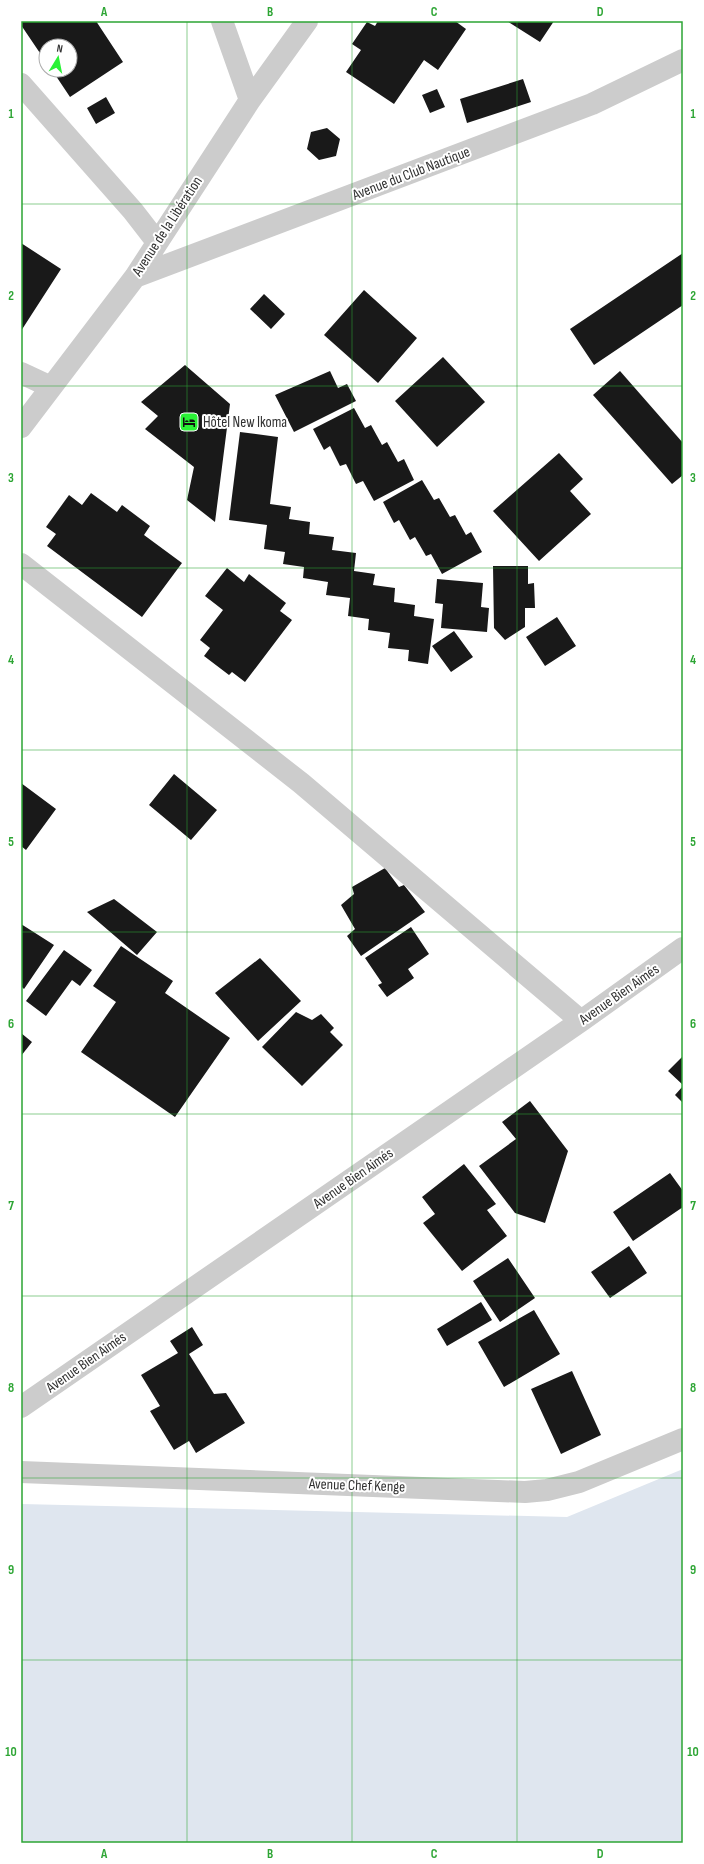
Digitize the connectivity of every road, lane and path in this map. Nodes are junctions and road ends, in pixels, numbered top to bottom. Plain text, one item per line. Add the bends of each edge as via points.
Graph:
1 (222, 21) edge
2 (307, 21) edge
3 (683, 60) edge
4 (21, 84) edge
5 (250, 100) junction
6 (158, 242) junction
7 (134, 277) junction
8 (21, 373) edge
9 (51, 387) junction
10 (21, 427) edge
11 (21, 564) edge
12 (683, 948) edge
13 (580, 1021) junction
14 (21, 1407) edge
15 (683, 1439) edge
16 (21, 1472) edge

1 - 5 street
2 - 5 street, Avenue de la Libération
3 - 7 street, Avenue du Club Nautique via 592,104
4 - 6 street
5 - 6 street, Avenue de la Libération
6 - 7 street, Avenue de la Libération
7 - 9 street, Avenue de la Libération
8 - 9 street
9 - 10 street, Avenue de la Libération
11 - 13 street via 301,782
12 - 13 street, Avenue Bien Aimés
13 - 14 street, Avenue Bien Aimés
15 - 16 street, Avenue Chef Kenge via 579,1482 547,1490 525,1492

